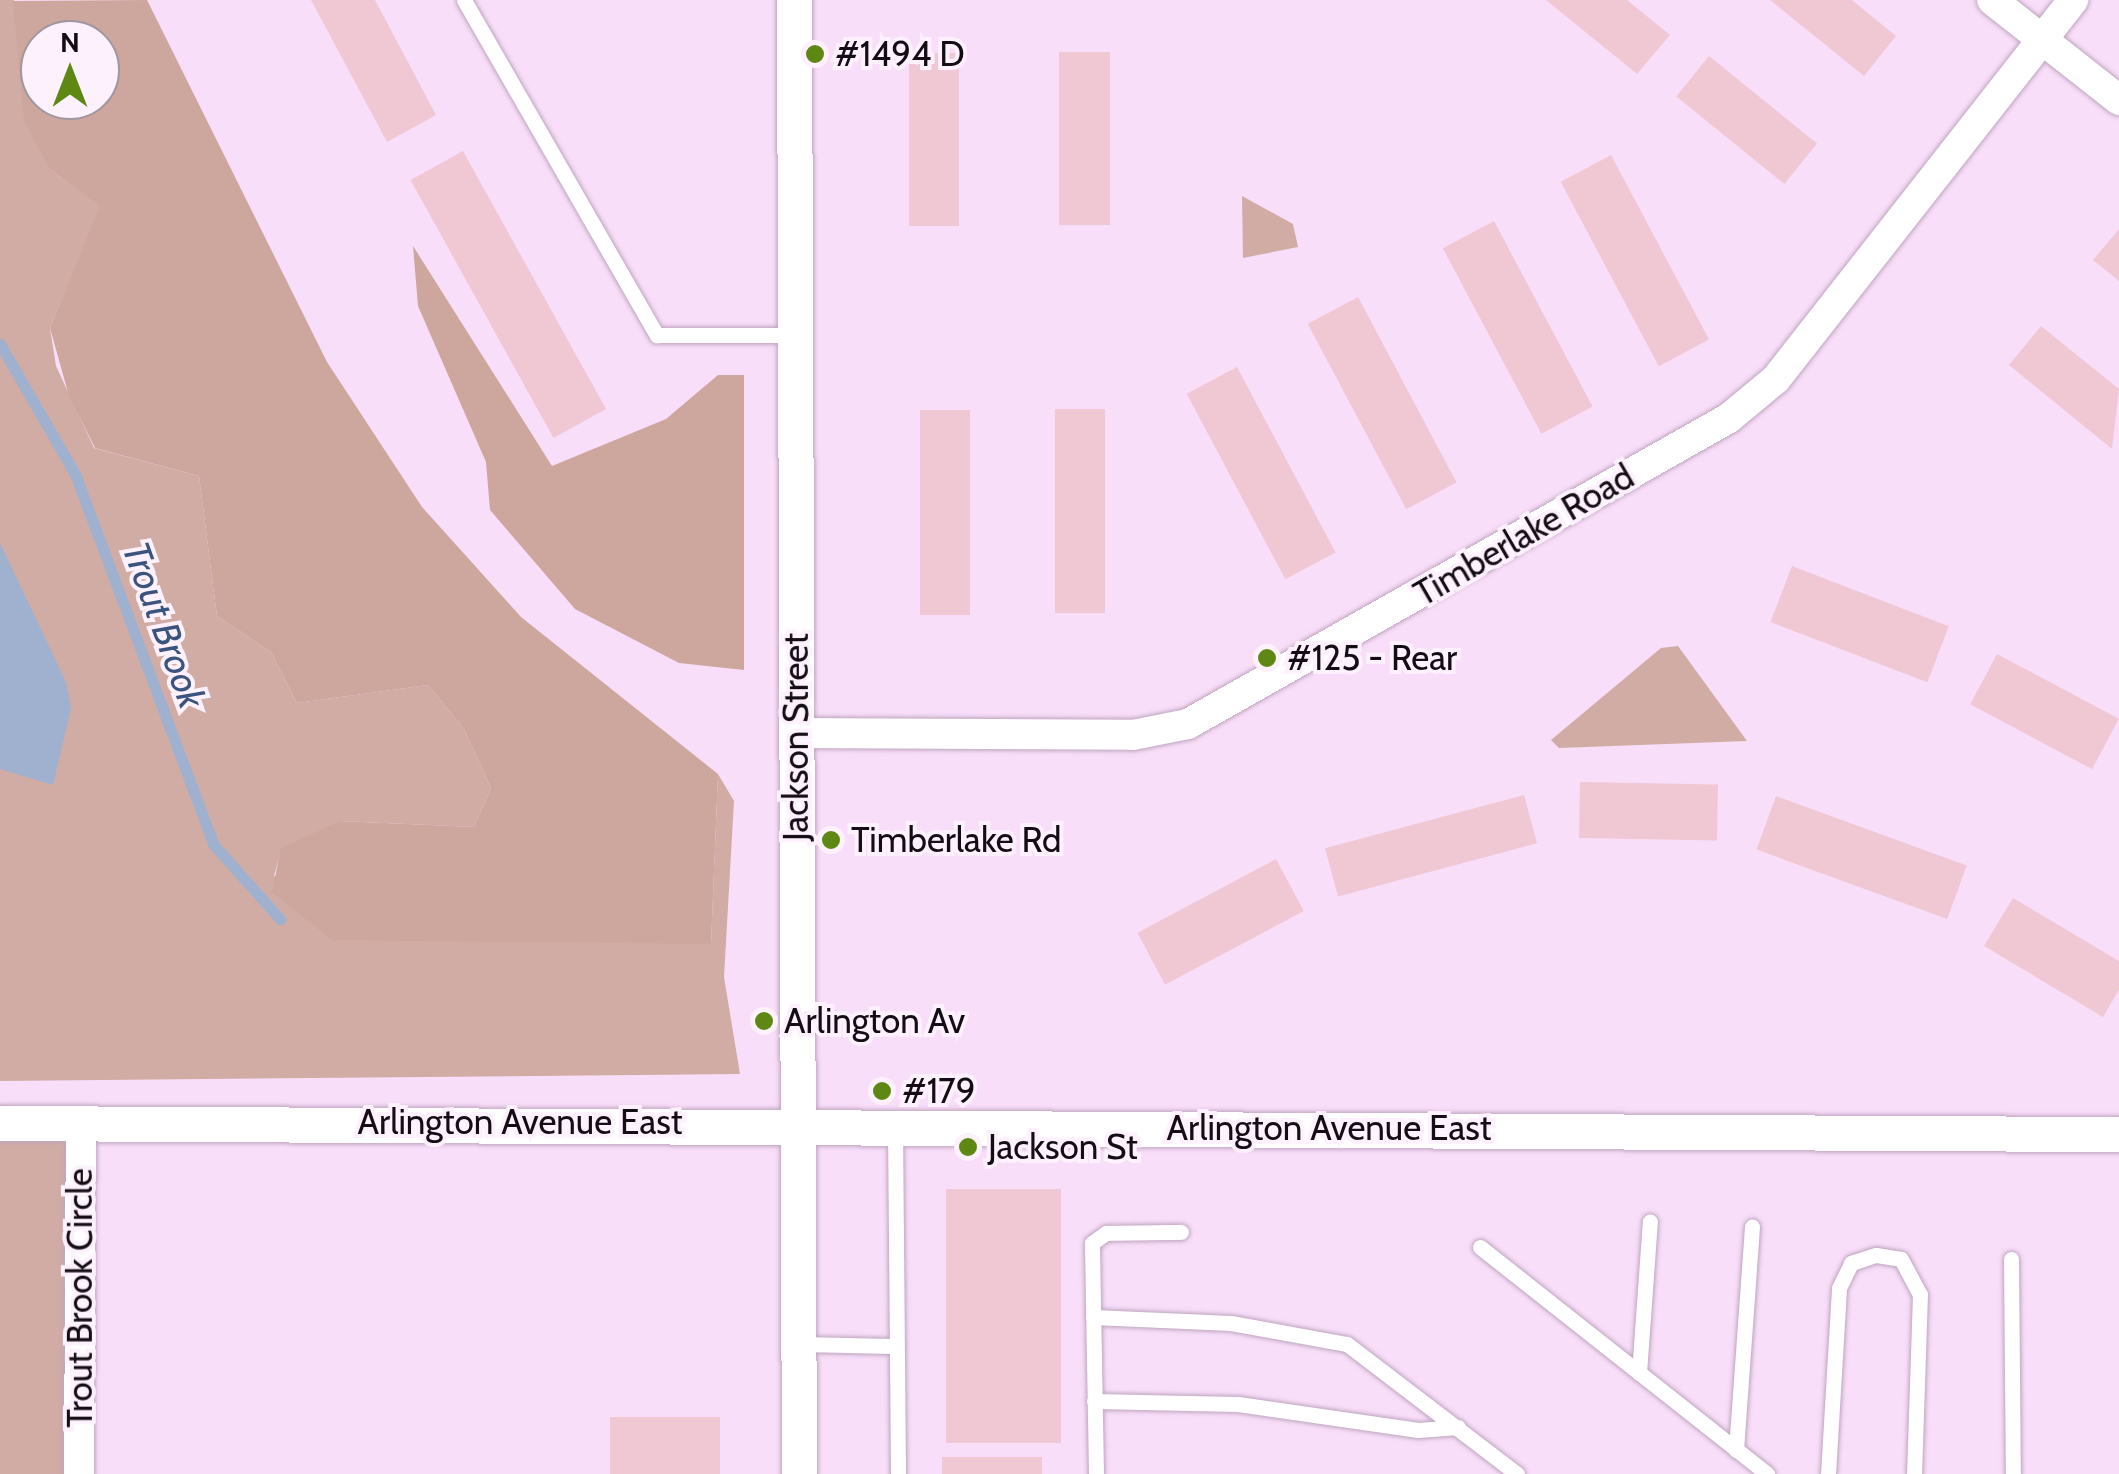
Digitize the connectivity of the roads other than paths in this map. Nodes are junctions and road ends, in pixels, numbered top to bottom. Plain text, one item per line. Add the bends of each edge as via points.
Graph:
1 (464, 0) edge
2 (794, 0) edge
3 (1992, 0) edge
4 (2073, 0) edge
5 (2042, 40) junction
6 (2119, 100) edge
7 (795, 335) junction
8 (796, 733) junction
9 (81, 1122) junction
10 (0, 1123) edge
11 (796, 1123) junction
12 (896, 1126) junction
13 (2119, 1134) edge
14 (1650, 1221) dead end
15 (1752, 1227) dead end
16 (1181, 1232) dead end
17 (1480, 1247) dead end
18 (2011, 1259) dead end
19 (1093, 1317) junction
20 (798, 1344) junction
21 (894, 1346) junction
22 (1639, 1373) junction
23 (1094, 1401) junction
24 (1458, 1427) junction
25 (1736, 1450) junction
26 (80, 1474) edge
27 (799, 1474) edge
28 (898, 1474) edge
29 (1096, 1474) edge
30 (1517, 1474) edge
31 (1767, 1474) edge
32 (1828, 1474) edge
33 (1914, 1474) edge
34 (2014, 1474) edge

1 - 7 lane via 658,336
2 - 7 street, Jackson Street
3 - 5 street
4 - 5 street, Timberlake Road
5 - 6 street
5 - 8 street, Timberlake Road via 1755,400 1211,712 1133,735
7 - 8 street, Jackson Street
8 - 11 street, Jackson Street
9 - 10 street, Arlington Avenue East
9 - 11 street, Arlington Avenue East
9 - 26 street, Trout Brook Circle
11 - 12 street, Arlington Avenue East
11 - 20 street, Jackson Street
12 - 13 street, Arlington Avenue East
12 - 21 lane
14 - 22 lane
15 - 25 lane
16 - 19 lane via 1098,1236
17 - 22 lane
18 - 34 lane
19 - 23 lane
19 - 24 lane via 1231,1323 1347,1344
20 - 21 lane
20 - 27 street, Jackson Street
21 - 28 lane
22 - 25 lane
23 - 24 lane
23 - 29 lane
24 - 30 lane
25 - 31 lane
32 - 33 lane via 1839,1288 1851,1263 1876,1255 1901,1259 1920,1294

